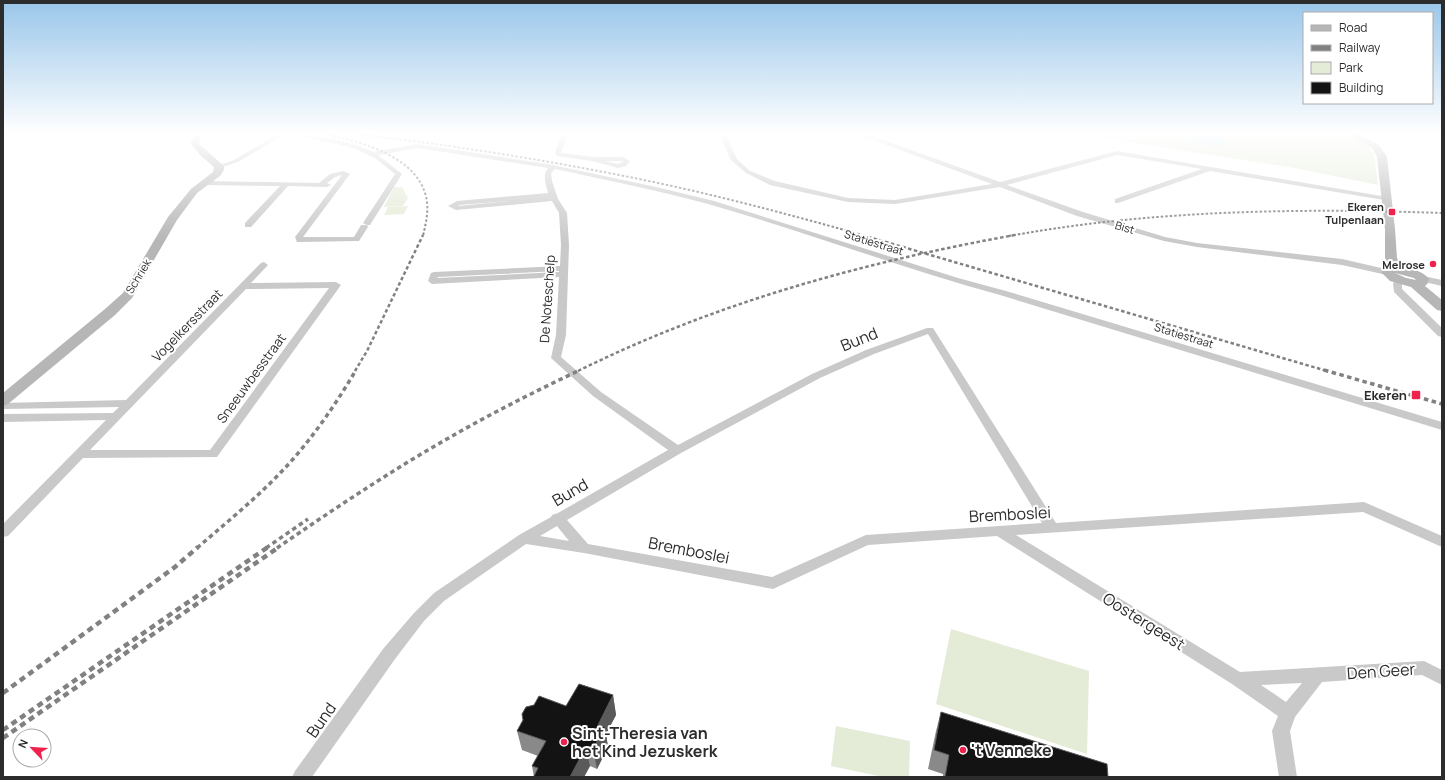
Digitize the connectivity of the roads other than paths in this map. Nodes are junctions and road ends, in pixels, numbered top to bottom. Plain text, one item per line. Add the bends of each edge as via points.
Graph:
1 (220, 169) edge
2 (393, 169) edge
3 (552, 169) edge
4 (559, 169) edge
5 (745, 169) edge
6 (957, 169) edge
7 (1057, 169) edge
8 (1209, 169) edge
9 (1212, 169) edge
10 (1383, 169) edge
11 (204, 183) junction
12 (286, 184) junction
13 (320, 185) junction
14 (338, 185) junction
15 (999, 185) junction
16 (554, 197) junction
17 (1387, 199) junction
18 (1118, 201) dead end
19 (248, 225) dead end
20 (264, 265) dead end
21 (564, 271) junction
22 (1395, 274) junction
23 (1419, 281) junction
24 (1442, 283) edge
25 (244, 286) junction
26 (1442, 307) edge
27 (1442, 334) edge
28 (3, 401) edge
29 (130, 403) junction
30 (3, 406) edge
31 (117, 416) junction
32 (3, 418) edge
33 (1442, 426) edge
34 (676, 450) junction
35 (80, 454) junction
36 (557, 518) junction
37 (1052, 528) junction
38 (999, 531) junction
39 (3, 532) edge
40 (524, 539) junction
41 (1442, 542) edge
42 (584, 548) junction
43 (1318, 675) junction
44 (1442, 678) edge
45 (1238, 679) junction
46 (1288, 713) junction
47 (301, 777) edge
48 (1288, 777) edge

1 - 11 street, Schriek
2 - 14 street via 399,174 356,240 300,240
3 - 16 street, De Noteschelp via 548,173 548,181
4 - 33 street, Statiestraat via 692,198
5 - 15 street via 773,183 848,200 895,202
6 - 15 street, Bist
7 - 15 street
8 - 18 street
9 - 17 street
10 - 17 street
11 - 12 street
11 - 28 street, Schriek via 172,219 128,295
12 - 13 street
12 - 19 street
13 - 14 street
13 - 14 street via 332,175 347,174
15 - 22 street, Bist via 1080,214 1164,239 1342,262
16 - 16 street via 457,203 452,206 456,208
16 - 21 street, De Noteschelp via 563,213
17 - 22 street via 1391,258
20 - 25 street, Vogelkersstraat
21 - 21 street via 434,275 432,281
21 - 34 street, De Noteschelp via 562,335 556,358 597,394
22 - 23 street
22 - 27 street via 1397,290
23 - 24 street
23 - 26 street
25 - 29 street, Vogelkersstraat
25 - 35 street, Sneeuwbesstraat via 336,285 213,454
29 - 30 street
29 - 31 street, Vogelkersstraat
31 - 32 street
31 - 35 street, Vogelkersstraat
34 - 36 street, Bund
34 - 37 street, Bund via 816,376 870,352 930,330
35 - 39 street, Vogelkersstraat
36 - 40 street, Bund
36 - 42 street
37 - 38 street, Bremboslei
37 - 41 street, Bremboslei via 1364,507
38 - 42 street, Bremboslei via 866,540 773,584
38 - 45 street, Oostergeest
40 - 42 street, Bremboslei
40 - 47 street, Bund via 439,597 419,617 389,654
43 - 44 street, Den Geer via 1424,668
43 - 45 street, Den Geer
43 - 46 street
45 - 46 street, Oostergeest
46 - 48 street via 1281,731

